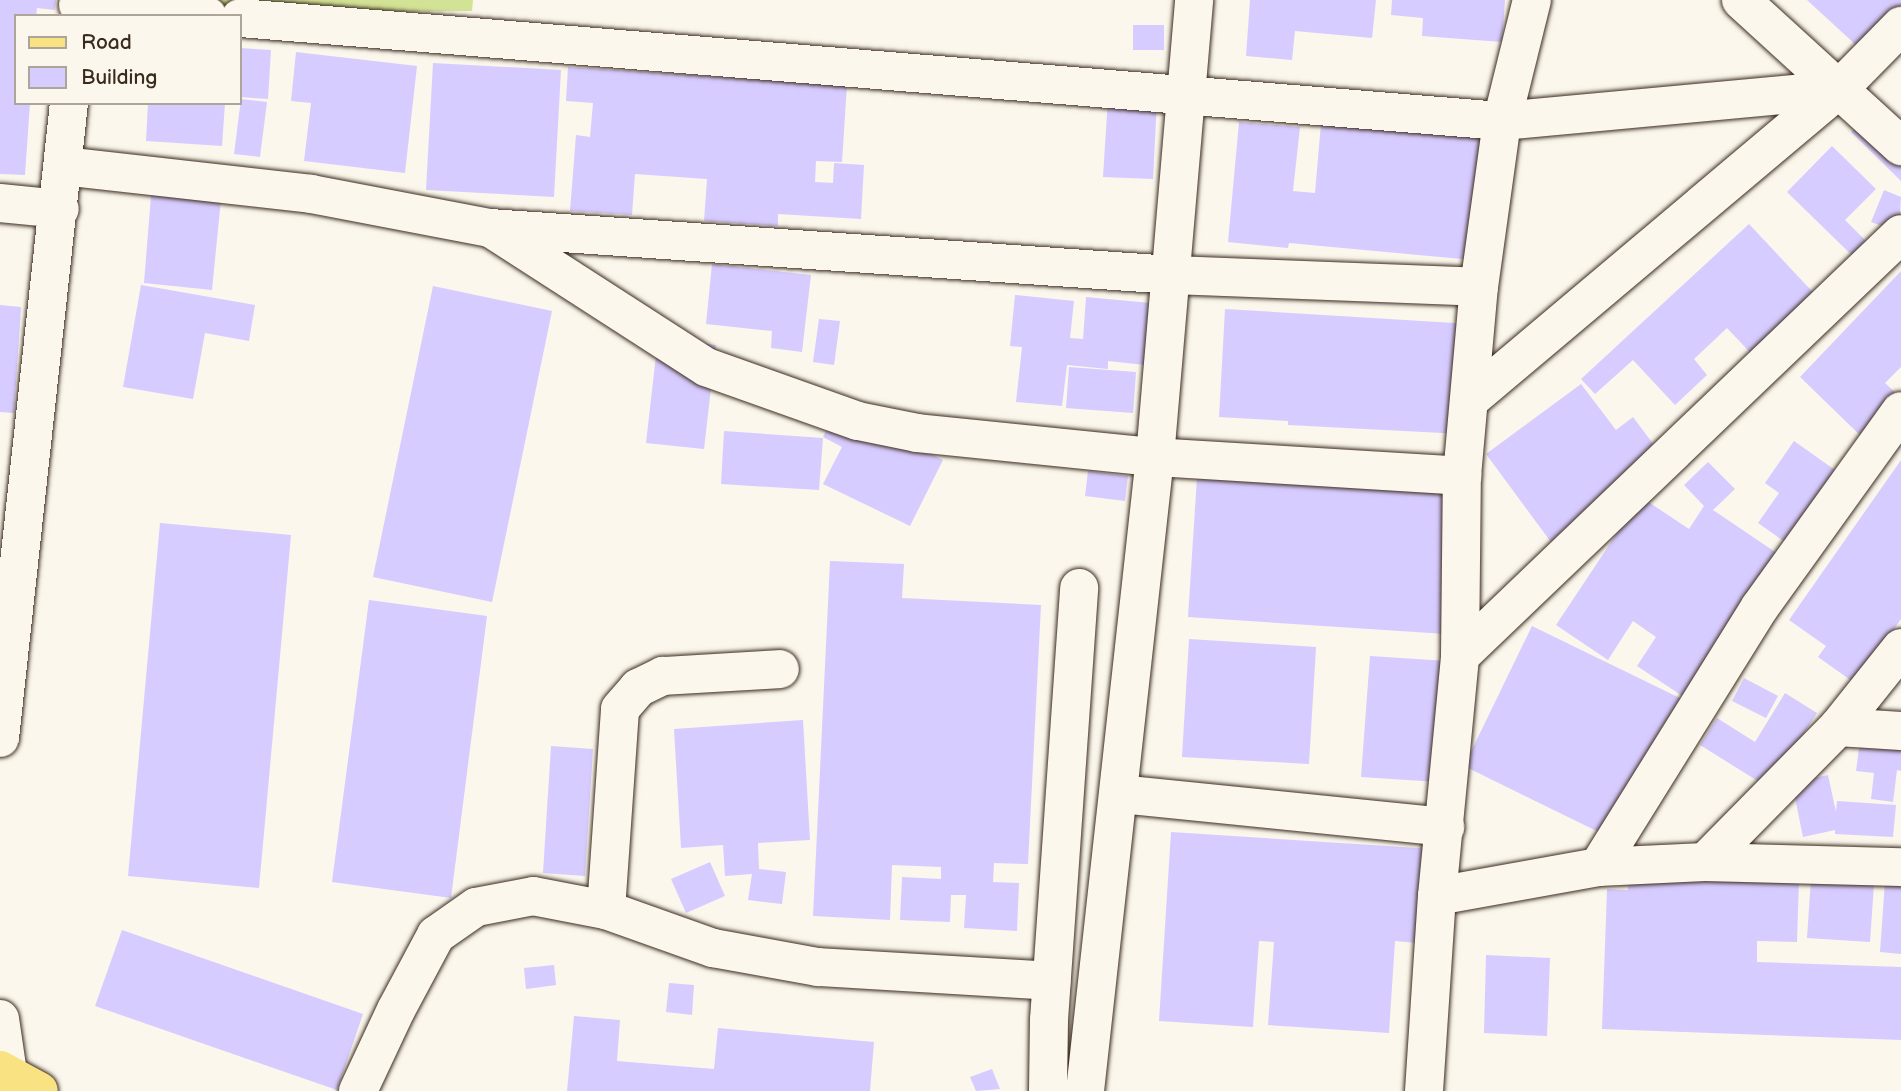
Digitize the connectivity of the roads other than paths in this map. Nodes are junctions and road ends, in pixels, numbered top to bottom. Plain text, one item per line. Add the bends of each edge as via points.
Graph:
1 (1194, 0) edge
2 (1532, 0) edge
3 (1741, 0) edge
4 (77, 7) edge
5 (179, 14) edge
6 (242, 18) edge
7 (1901, 26) edge
8 (1838, 90) junction
9 (1186, 96) junction
10 (69, 105) edge
11 (1503, 121) junction
12 (1901, 146) edge
13 (64, 166) junction
14 (0, 203) edge
15 (60, 209) junction
16 (490, 228) junction
17 (1901, 234) edge
18 (1172, 275) junction
19 (1479, 287) junction
20 (1472, 398) junction
21 (1901, 411) edge
22 (15, 449) edge
23 (1155, 457) junction
24 (1462, 476) junction
25 (1079, 588) dead end
26 (1901, 648) edge
27 (1460, 656) junction
28 (780, 669) dead end
29 (1, 723) edge
30 (1838, 727) junction
31 (1901, 730) edge
32 (1119, 794) junction
33 (1445, 827) junction
34 (1705, 862) junction
35 (1598, 867) junction
36 (1901, 867) edge
37 (1437, 896) junction
38 (606, 910) junction
39 (1052, 981) junction
40 (0, 1020) edge
41 (16, 1078) edge
42 (358, 1091) edge
43 (1048, 1091) edge
44 (1085, 1091) edge
45 (1424, 1091) edge

1 - 9 street
2 - 11 street
3 - 8 street
4 - 5 street
6 - 9 street
7 - 8 street
8 - 11 street
8 - 12 street
8 - 20 street
9 - 11 street
9 - 18 street
10 - 13 street
11 - 19 street
13 - 15 street
13 - 16 street via 310,194
14 - 15 street
15 - 22 street
16 - 18 street
16 - 23 street via 706,367 826,410 917,433
17 - 27 street
18 - 19 street
18 - 23 street
19 - 20 street
20 - 24 street
21 - 35 street via 1760,607
22 - 29 street
23 - 24 street
23 - 32 street
24 - 27 street
25 - 39 street
26 - 30 street
27 - 33 street
28 - 38 street via 663,676 638,688 620,709
30 - 31 street
30 - 34 street
32 - 33 street
32 - 44 street
33 - 37 street
34 - 35 street
34 - 36 street
35 - 37 street
37 - 45 street
38 - 39 street via 713,948 818,967
38 - 42 street via 533,896 476,907 436,935
39 - 43 street
40 - 41 street

